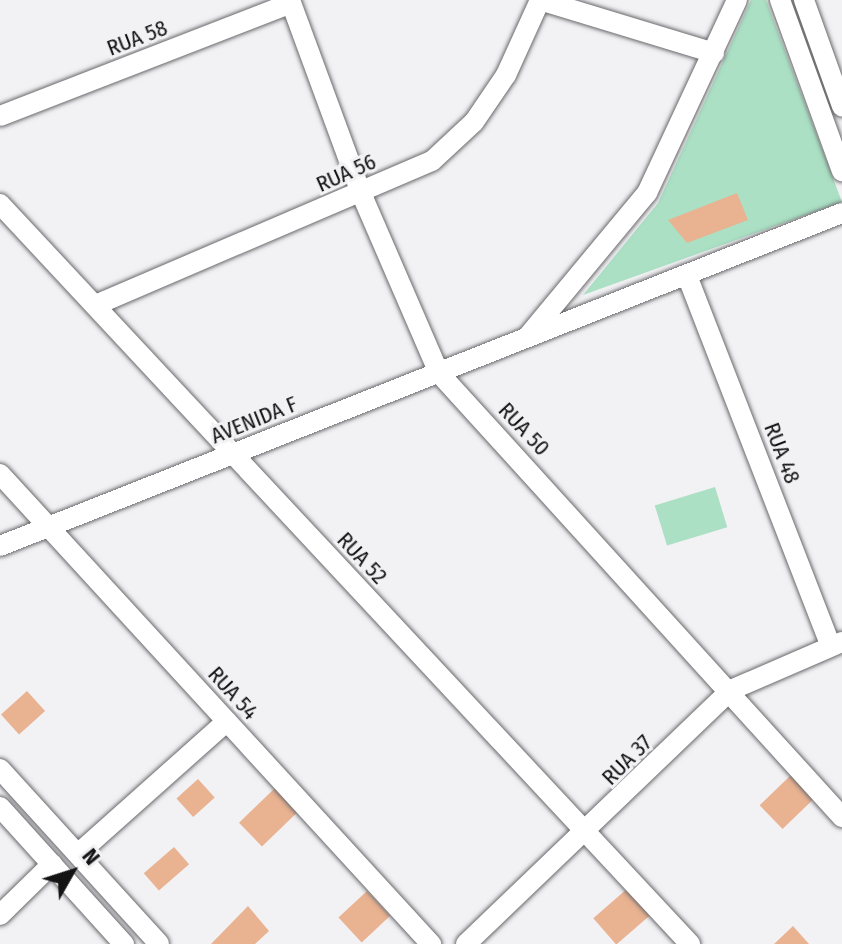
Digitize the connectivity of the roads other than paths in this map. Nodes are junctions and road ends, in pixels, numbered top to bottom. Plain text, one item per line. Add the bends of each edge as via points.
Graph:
1 (540, 0) edge
2 (737, 0) edge
3 (780, 0) edge
4 (804, 0) edge
5 (290, 2) edge
6 (714, 53) junction
7 (842, 106) edge
8 (0, 116) edge
9 (842, 171) edge
10 (361, 193) junction
11 (0, 204) edge
12 (842, 213) edge
13 (688, 278) junction
14 (98, 304) junction
15 (526, 338) junction
16 (439, 373) junction
17 (232, 454) junction
18 (0, 474) edge
19 (49, 527) junction
20 (0, 546) edge
21 (836, 644) edge
22 (731, 690) junction
23 (227, 721) junction
24 (0, 769) edge
25 (0, 807) edge
26 (842, 817) edge
27 (587, 832) junction
28 (79, 853) junction
29 (52, 864) junction
30 (0, 915) edge
31 (124, 944) edge
32 (159, 944) edge
33 (431, 944) edge
34 (466, 944) edge
35 (690, 944) edge

1 - 6 street
1 - 10 street, RUA 56 via 506,75 474,122 432,161
2 - 6 street, AVENIDA F
3 - 9 street
4 - 7 street
5 - 8 street, RUA 58
5 - 10 street, RUA 50
6 - 15 street, AVENIDA F via 647,193
10 - 14 street, RUA 56
10 - 16 street, RUA 50
11 - 14 street, RUA 52
12 - 13 street, AVENIDA F
13 - 15 street, AVENIDA F
13 - 21 street, RUA 48
14 - 17 street, RUA 52
15 - 16 street, AVENIDA F
16 - 17 street, AVENIDA F
16 - 22 street, RUA 50
17 - 19 street, AVENIDA F
17 - 27 street, RUA 52
18 - 19 street, RUA 54
19 - 20 street, AVENIDA F
19 - 23 street, RUA 54
21 - 22 street, RUA 37
22 - 26 street, RUA 50
22 - 27 street, RUA 37
23 - 28 street
23 - 33 street, RUA 54
24 - 28 street
25 - 29 street
27 - 34 street, RUA 37
27 - 35 street, RUA 52
28 - 32 street
29 - 30 street
29 - 31 street

